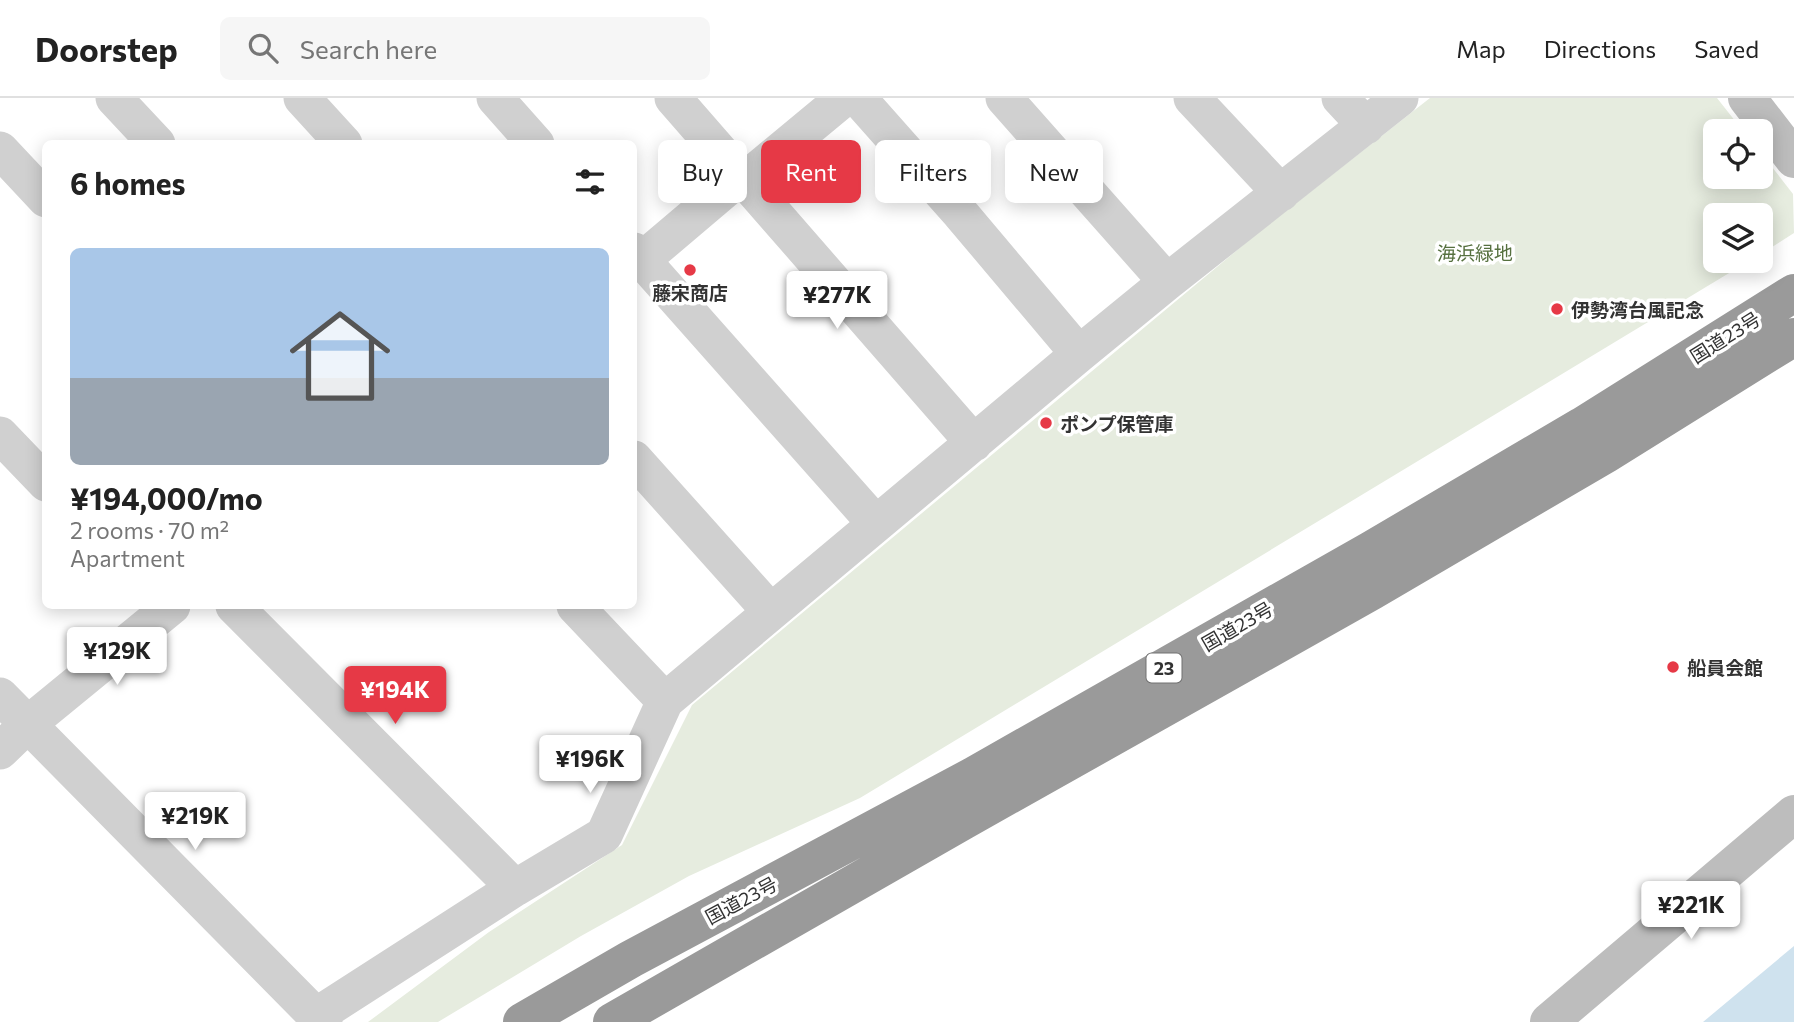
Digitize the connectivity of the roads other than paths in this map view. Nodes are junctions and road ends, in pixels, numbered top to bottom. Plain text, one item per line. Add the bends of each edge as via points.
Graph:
1 (114, 98) edge
2 (302, 98) edge
3 (495, 98) edge
4 (673, 98) edge
5 (844, 98) edge
6 (858, 98) edge
7 (1004, 98) edge
8 (1192, 98) edge
9 (1340, 98) edge
10 (1401, 98) edge
11 (1746, 98) edge
12 (1366, 126) junction
13 (153, 140) edge
14 (340, 140) edge
15 (532, 140) edge
16 (709, 140) edge
17 (0, 150) edge
18 (1794, 159) edge
19 (747, 175) edge
20 (747, 185) edge
21 (1281, 193) junction
22 (42, 195) edge
23 (710, 203) edge
24 (637, 257) edge
25 (1167, 282) junction
26 (1794, 293) edge
27 (1794, 337) edge
28 (1079, 354) junction
29 (0, 435) edge
30 (974, 443) junction
31 (637, 462) edge
32 (42, 479) edge
33 (876, 524) junction
34 (164, 609) edge
35 (237, 609) edge
36 (578, 609) edge
37 (771, 612) junction
38 (0, 696) edge
39 (664, 701) junction
40 (28, 724) junction
41 (0, 751) edge
42 (1794, 814) edge
43 (515, 888) junction
44 (320, 1019) edge
45 (523, 1022) edge
46 (612, 1022) edge
47 (1549, 1022) edge

1 - 13 street
2 - 14 street
3 - 15 street
4 - 16 street
5 - 19 street
6 - 28 street
7 - 25 street
8 - 21 street
9 - 12 street
10 - 12 street
11 - 18 street
12 - 21 street
17 - 22 street
20 - 30 street
21 - 25 street
23 - 24 street
24 - 33 street
25 - 28 street
26 - 45 highway, 国道23号 / 23 via 1582,426 1371,550 973,776
27 - 46 highway, 国道23号 / 23 via 1372,592
28 - 30 street
29 - 32 street
30 - 33 street
31 - 37 street
33 - 37 street
34 - 40 street
35 - 43 street
36 - 39 street
37 - 39 street
38 - 40 street
39 - 43 street via 604,835
40 - 41 street
40 - 44 street
42 - 47 street
43 - 44 street

